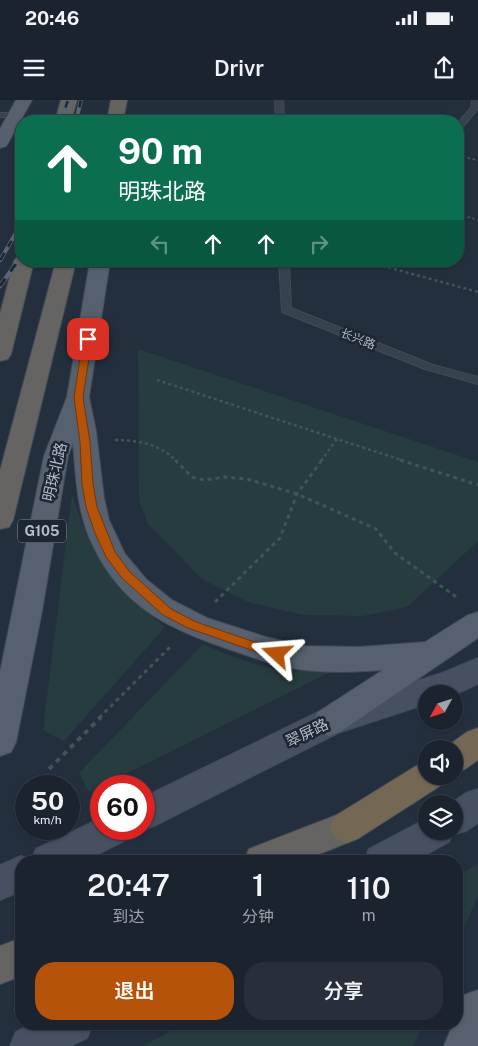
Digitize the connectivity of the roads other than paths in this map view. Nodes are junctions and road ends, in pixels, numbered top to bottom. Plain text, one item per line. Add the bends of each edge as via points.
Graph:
1 (24, 100) edge
2 (69, 100) edge
3 (119, 100) edge
4 (279, 100) edge
5 (476, 100) edge
6 (0, 115) edge
7 (16, 115) joint
8 (65, 115) edge
9 (116, 115) edge
10 (280, 115) edge
11 (15, 117) edge
12 (464, 120) edge
13 (0, 143) edge
14 (22, 267) edge
15 (64, 267) edge
16 (99, 267) edge
17 (284, 267) edge
18 (0, 354) edge
19 (478, 381) edge
20 (78, 397) junction
21 (0, 520) edge
22 (470, 612) edge
23 (432, 654) junction
24 (478, 670) edge
25 (8, 676) edge
26 (329, 722) junction
27 (0, 742) edge
28 (478, 742) edge
29 (463, 753) edge
30 (418, 782) edge
31 (478, 804) edge
32 (155, 809) edge
33 (463, 814) edge
34 (91, 840) edge
35 (420, 840) edge
36 (60, 855) edge
37 (276, 855) edge
38 (392, 855) edge
39 (15, 876) edge
40 (0, 883) edge
41 (15, 959) edge
42 (0, 965) edge
43 (478, 1009) edge
44 (61, 1030) edge
45 (30, 1046) edge
46 (464, 1046) edge

1 - 7 main road
2 - 8 highway
3 - 9 highway
4 - 10 lane
5 - 12 lane via 475,108
6 - 7 lane
11 - 13 main road
14 - 18 highway
15 - 21 highway, G105
16 - 20 main road, 明珠北路 / G105
17 - 19 lane, 长兴路 via 286,310 429,367
20 - 23 main road via 87,484 100,533 110,554 126,575 167,612 192,625 277,654 314,659
20 - 25 main road, 明珠北路 / G105 via 56,456 28,611
22 - 23 main road
23 - 26 main road
24 - 26 main road, 翠屏路 via 451,683
25 - 27 main road, 明珠北路 / G105
26 - 32 main road, 翠屏路
28 - 29 highway
30 - 37 highway via 347,827
31 - 33 main road
34 - 36 main road
35 - 38 main road
39 - 40 main road
41 - 42 highway
43 - 46 main road
44 - 45 main road

